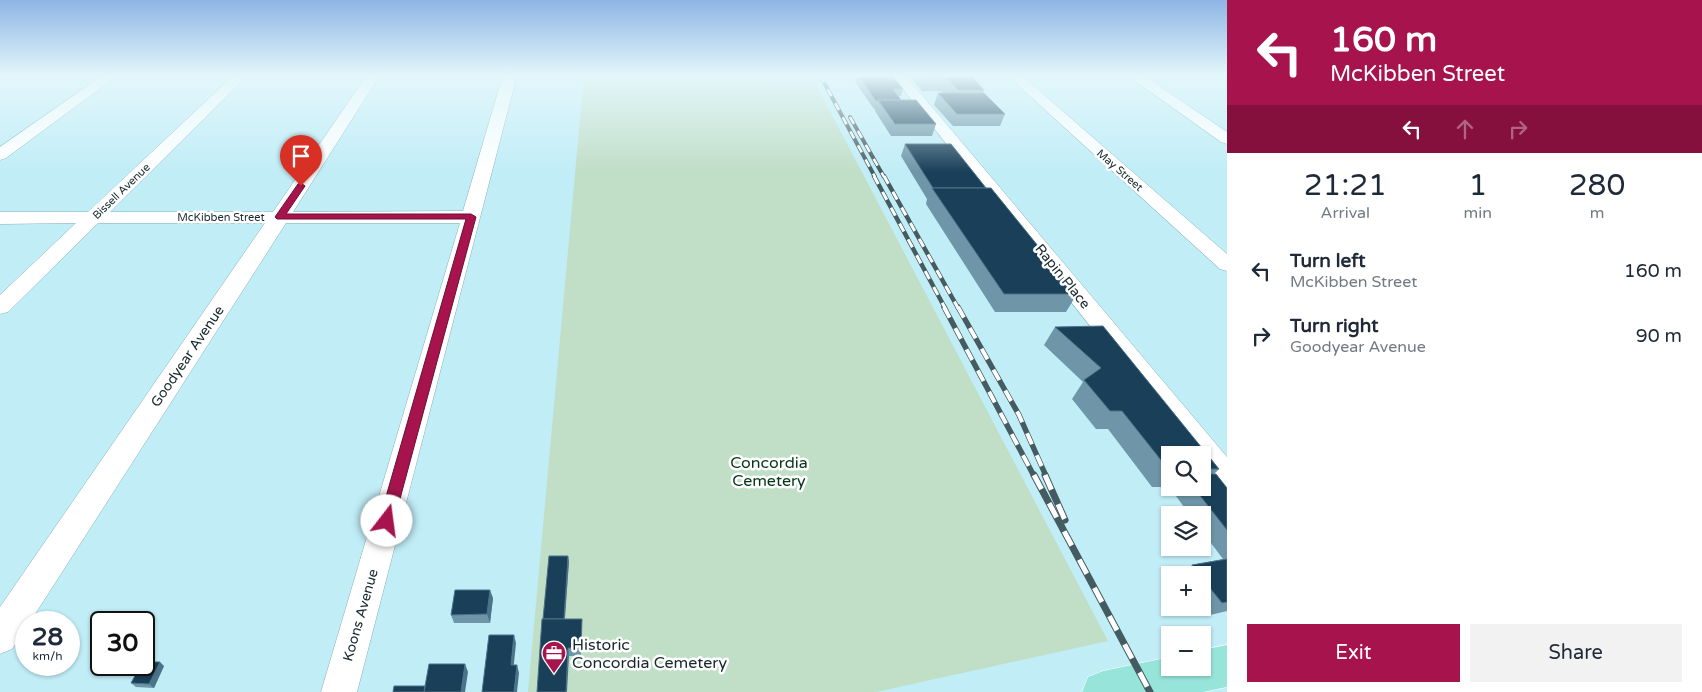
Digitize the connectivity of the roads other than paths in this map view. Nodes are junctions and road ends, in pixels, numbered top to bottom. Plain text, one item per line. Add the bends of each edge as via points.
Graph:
1 (67, 107) edge
2 (208, 107) edge
3 (353, 107) edge
4 (501, 107) edge
5 (924, 107) edge
6 (1049, 107) edge
7 (1180, 107) edge
8 (1227, 139) edge
9 (0, 155) edge
10 (280, 217) junction
11 (471, 217) junction
12 (0, 218) edge
13 (93, 218) junction
14 (1227, 265) edge
15 (0, 307) edge
16 (1227, 478) edge
17 (0, 637) edge
18 (1227, 666) edge
19 (1125, 690) edge
20 (339, 692) edge

1 - 9 street
2 - 13 street, Bissell Avenue
3 - 10 street, Goodyear Avenue
4 - 11 street, Koons Avenue
5 - 16 street, Rapin Place
6 - 14 street, May Street
7 - 8 street
10 - 11 street, McKibben Street
10 - 13 street, McKibben Street
10 - 17 street, Goodyear Avenue
11 - 20 street, Koons Avenue
12 - 13 street, McKibben Street
13 - 15 street, Bissell Avenue
18 - 19 main road

